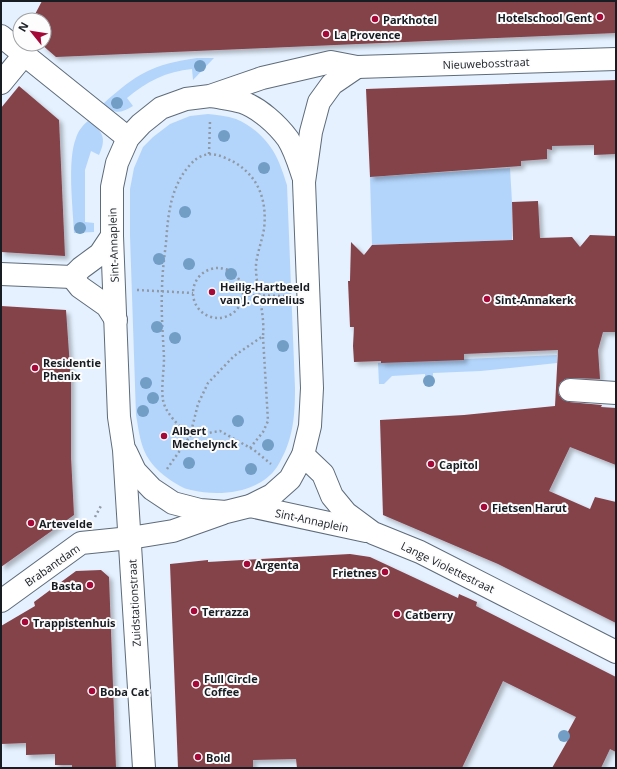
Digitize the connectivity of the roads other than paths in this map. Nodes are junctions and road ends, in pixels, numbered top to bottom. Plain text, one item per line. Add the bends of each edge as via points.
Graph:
1 (1, 36) edge
2 (24, 55) junction
3 (616, 59) edge
4 (357, 67) junction
5 (1, 83) edge
6 (210, 96) junction
7 (128, 138) junction
8 (304, 182) junction
9 (112, 236) junction
10 (1, 274) edge
11 (72, 278) junction
12 (116, 320) junction
13 (570, 390) dead end
14 (616, 393) edge
15 (124, 450) junction
16 (304, 455) junction
17 (250, 506) junction
18 (226, 512) junction
19 (373, 533) junction
20 (130, 538) junction
21 (1, 601) edge
22 (616, 652) edge
23 (144, 768) edge

1 - 2 street
2 - 5 street
2 - 7 street
3 - 4 street, Nieuwebosstraat
4 - 6 street, Sint-Annaplein via 331,62 262,78
4 - 8 street, Sint-Annaplein via 332,84 319,102 311,132
6 - 7 street, Sint-Annaplein via 186,99 161,108
6 - 8 street, Sint-Annaplein via 242,102 275,124 297,156
7 - 9 street, Sint-Annaplein via 117,162 112,187
8 - 16 street, Sint-Annaplein via 312,388 310,426
9 - 11 street via 100,254
9 - 12 street, Sint-Annaplein
10 - 11 street
11 - 12 street via 80,287 107,306
12 - 15 street, Sint-Annaplein via 118,417
13 - 14 street
15 - 18 street, Sint-Annaplein via 135,471 151,488 173,503 200,510
15 - 20 street, Sint-Annaplein
16 - 17 street, Sint-Annaplein via 290,479 272,495
16 - 19 street, Lange Violettestraat via 323,474 332,496 346,513
17 - 18 street, Sint-Annaplein
17 - 19 street, Sint-Annaplein
18 - 20 street via 173,531
19 - 22 street, Lange Violettestraat via 420,552
20 - 21 street, Brabantdam via 81,544
20 - 23 street, Zuidstationstraat

